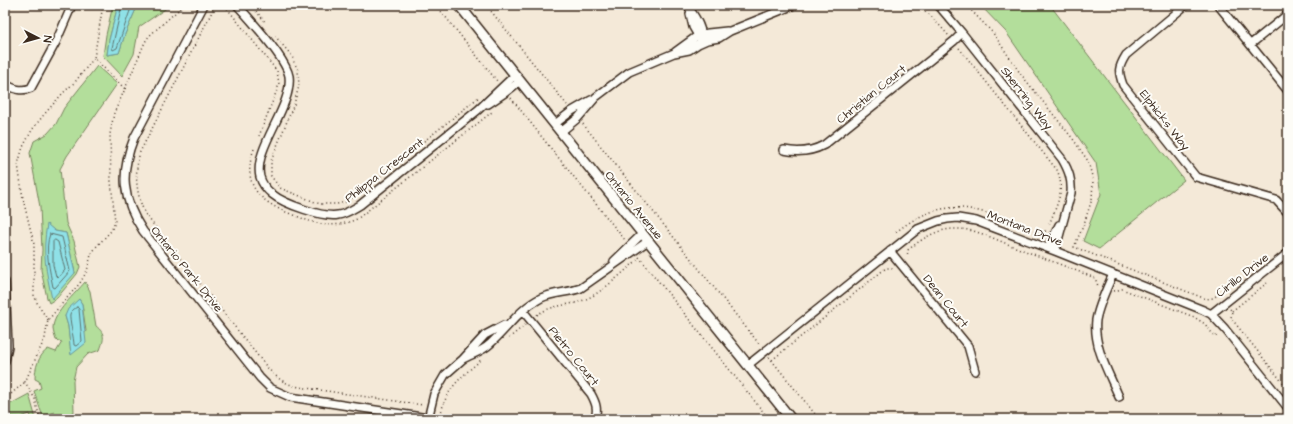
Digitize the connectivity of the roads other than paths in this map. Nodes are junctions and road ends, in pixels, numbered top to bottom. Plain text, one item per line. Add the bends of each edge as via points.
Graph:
1 (72, 5) edge
2 (204, 5) edge
3 (237, 5) edge
4 (459, 5) edge
5 (794, 5) edge
6 (938, 5) edge
7 (1186, 5) edge
8 (1218, 5) edge
9 (688, 6) edge
10 (1288, 14) edge
11 (730, 31) junction
12 (962, 33) junction
13 (699, 35) junction
14 (702, 42) junction
15 (1251, 44) junction
16 (674, 53) junction
17 (518, 78) junction
18 (5, 84) edge
19 (1288, 91) edge
20 (596, 97) junction
21 (554, 124) junction
22 (561, 132) junction
23 (784, 150) dead end
24 (1288, 213) edge
25 (642, 234) junction
26 (648, 242) junction
27 (632, 249) junction
28 (1051, 249) junction
29 (890, 251) junction
30 (1288, 253) edge
31 (1113, 274) junction
32 (5, 282) edge
33 (523, 311) junction
34 (1210, 314) junction
35 (510, 322) junction
36 (463, 359) junction
37 (5, 361) edge
38 (748, 365) junction
39 (975, 371) dead end
40 (1118, 397) dead end
41 (1288, 408) edge
42 (428, 418) edge
43 (595, 419) edge
44 (791, 419) edge

1 - 18 street via 56,42 31,88 25,91 16,90
2 - 42 street, Ontario Park Drive via 130,146 124,177 127,199 136,220 270,388 290,397
3 - 17 street, Philippa Crescent via 283,62 288,74 288,90 263,154 260,177 267,190 277,198 312,212 338,215 352,210
4 - 17 street, Ontario Avenue
5 - 11 street
6 - 12 street, Sherring Way
7 - 24 street, Elphicks Way via 1126,55 1120,64 1119,72 1123,85 1196,177 1276,200
8 - 15 street
9 - 13 street via 693,27
10 - 15 street
11 - 13 street
11 - 14 street via 719,38
12 - 23 street, Christian Court via 824,145 811,151
12 - 28 street, Sherring Way via 1068,168 1072,185 1070,202
13 - 14 street
13 - 16 street
14 - 16 street via 689,50
15 - 19 street
16 - 20 street via 629,72
17 - 21 street, Ontario Avenue
20 - 21 street
20 - 22 street via 578,118
21 - 22 street, Ontario Avenue
22 - 25 street, Ontario Avenue
25 - 26 street, Ontario Avenue
25 - 27 street
26 - 27 street
26 - 38 street, Ontario Avenue
27 - 33 street via 581,288 549,295
28 - 29 street, Montana Drive via 976,221 958,218 938,221 918,229
28 - 31 street, Montana Drive
29 - 38 street, Montana Drive
29 - 39 street, Dean Court via 968,346
30 - 34 street, Cirillo Drive
31 - 34 street, Montana Drive
31 - 40 street via 1096,320 1097,341
32 - 37 street via 8,346
33 - 35 street
33 - 43 street, Pietro Court via 591,394 597,408
34 - 41 street, Montana Drive
35 - 36 street via 490,345
35 - 36 street via 484,335
36 - 42 street via 440,383
38 - 44 street, Ontario Avenue

